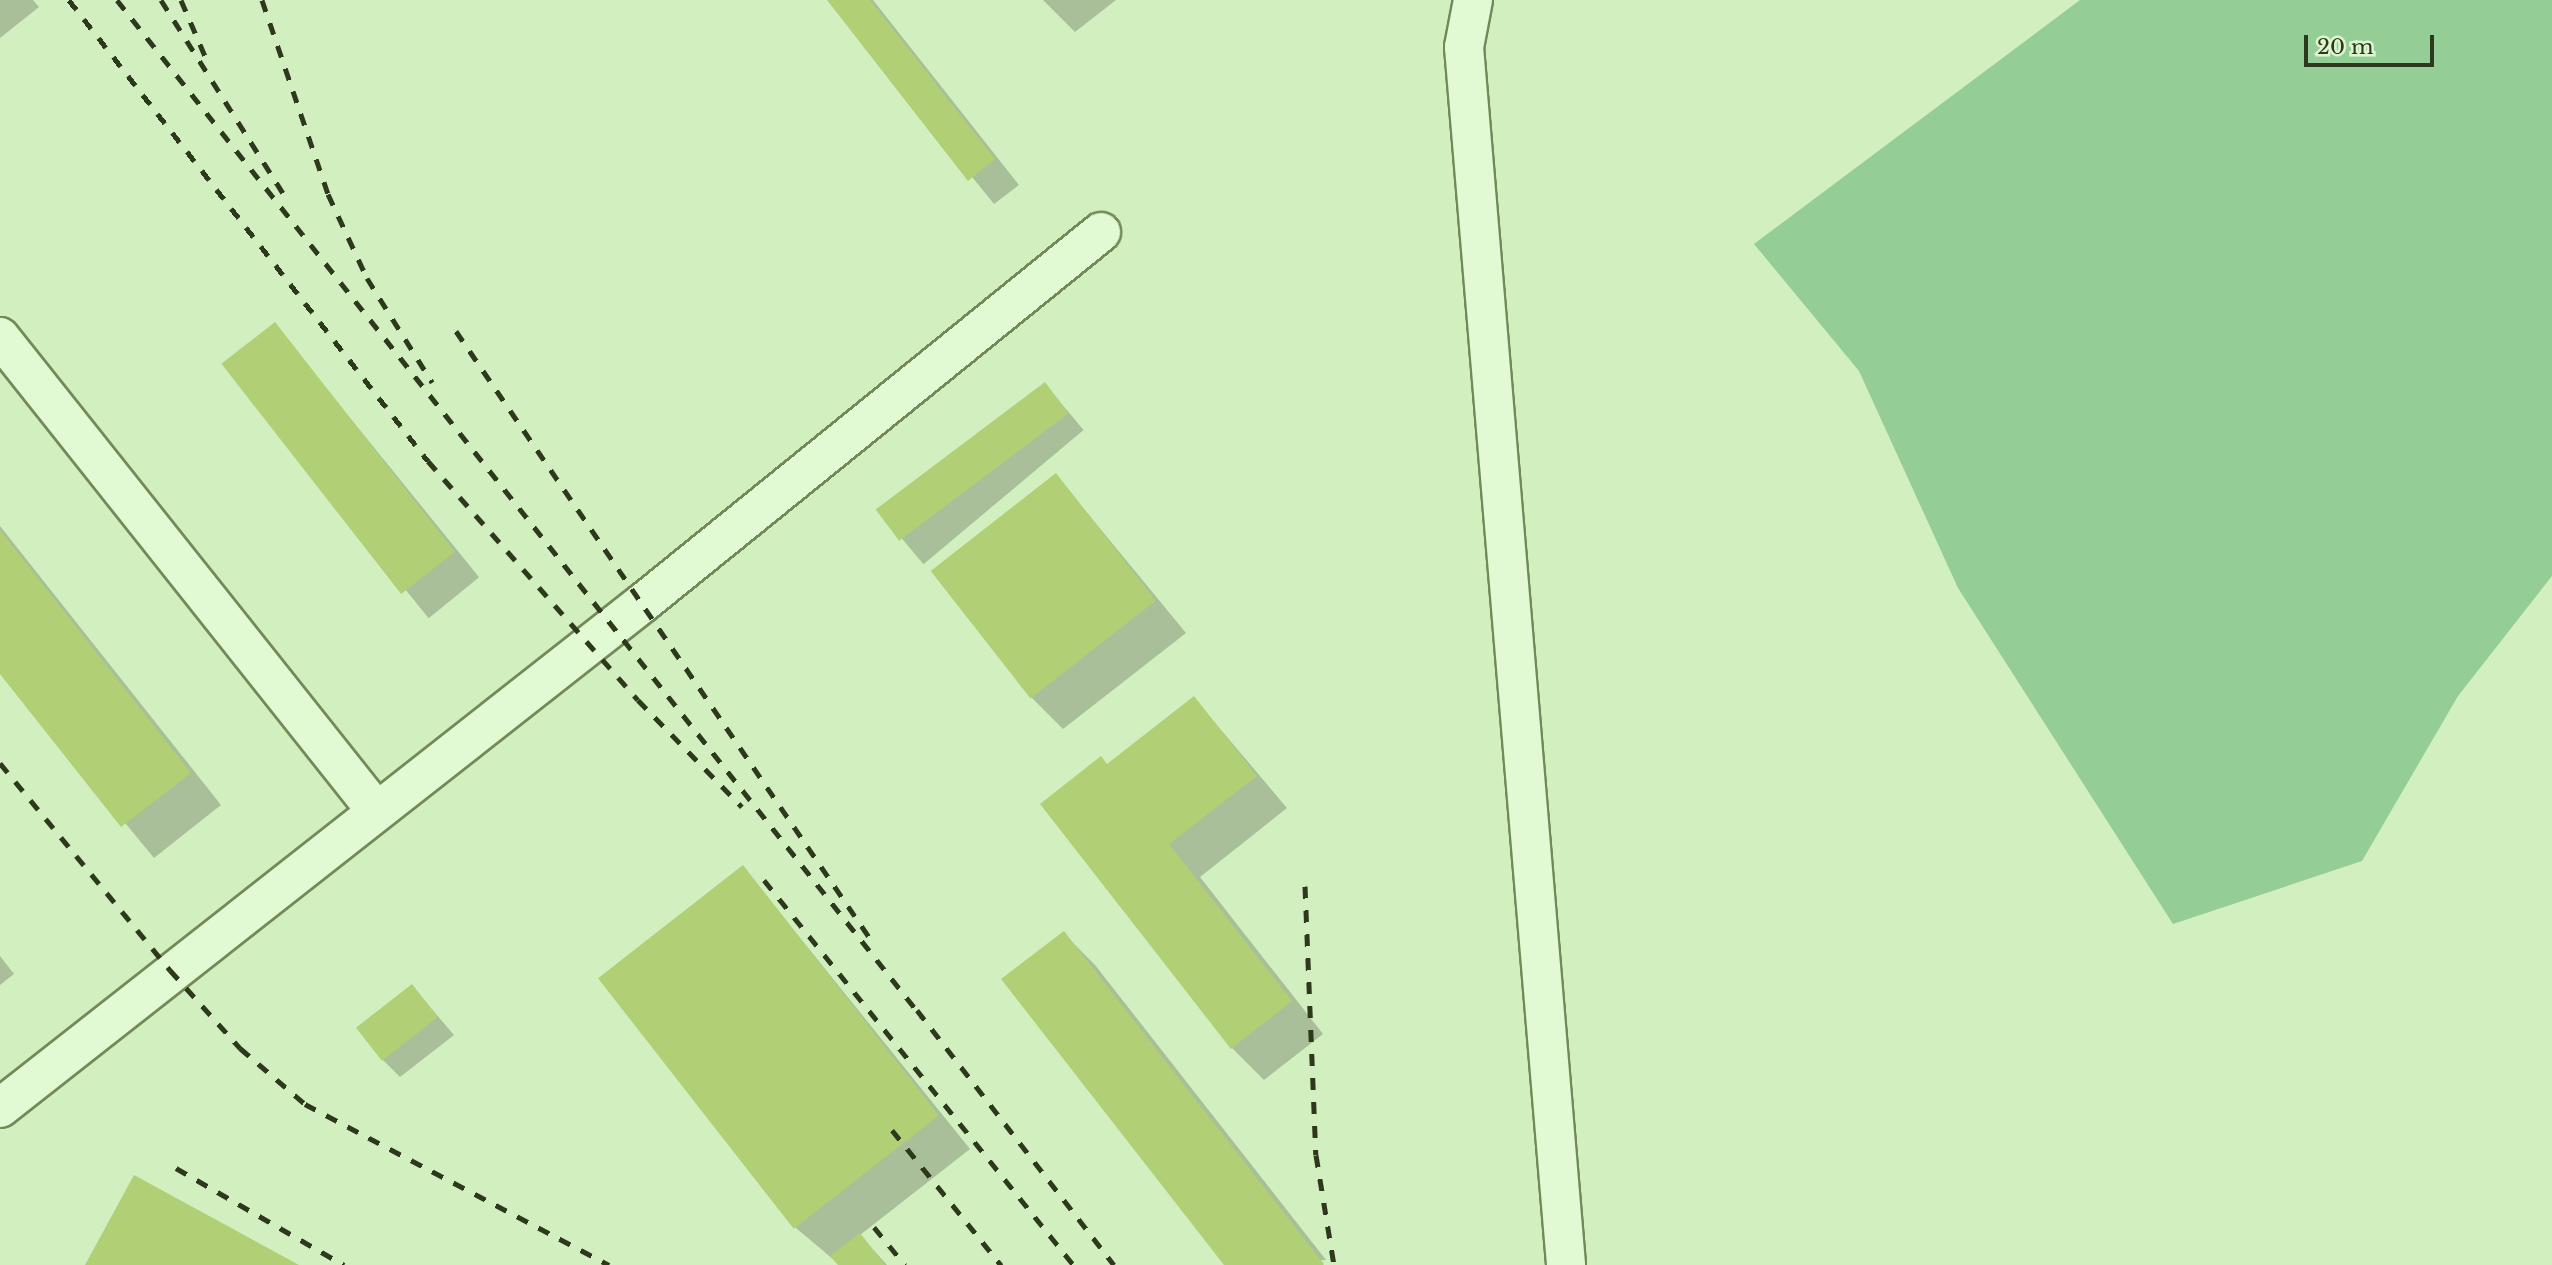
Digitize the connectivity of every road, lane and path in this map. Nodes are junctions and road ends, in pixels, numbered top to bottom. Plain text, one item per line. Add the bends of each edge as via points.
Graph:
1 (1473, 0) edge
2 (1101, 232) dead end
3 (0, 337) edge
4 (374, 808) junction
5 (0, 1108) edge
6 (1566, 1265) edge

1 - 6 lane via 1464,47
2 - 4 lane via 644,602
3 - 4 lane
4 - 5 lane

